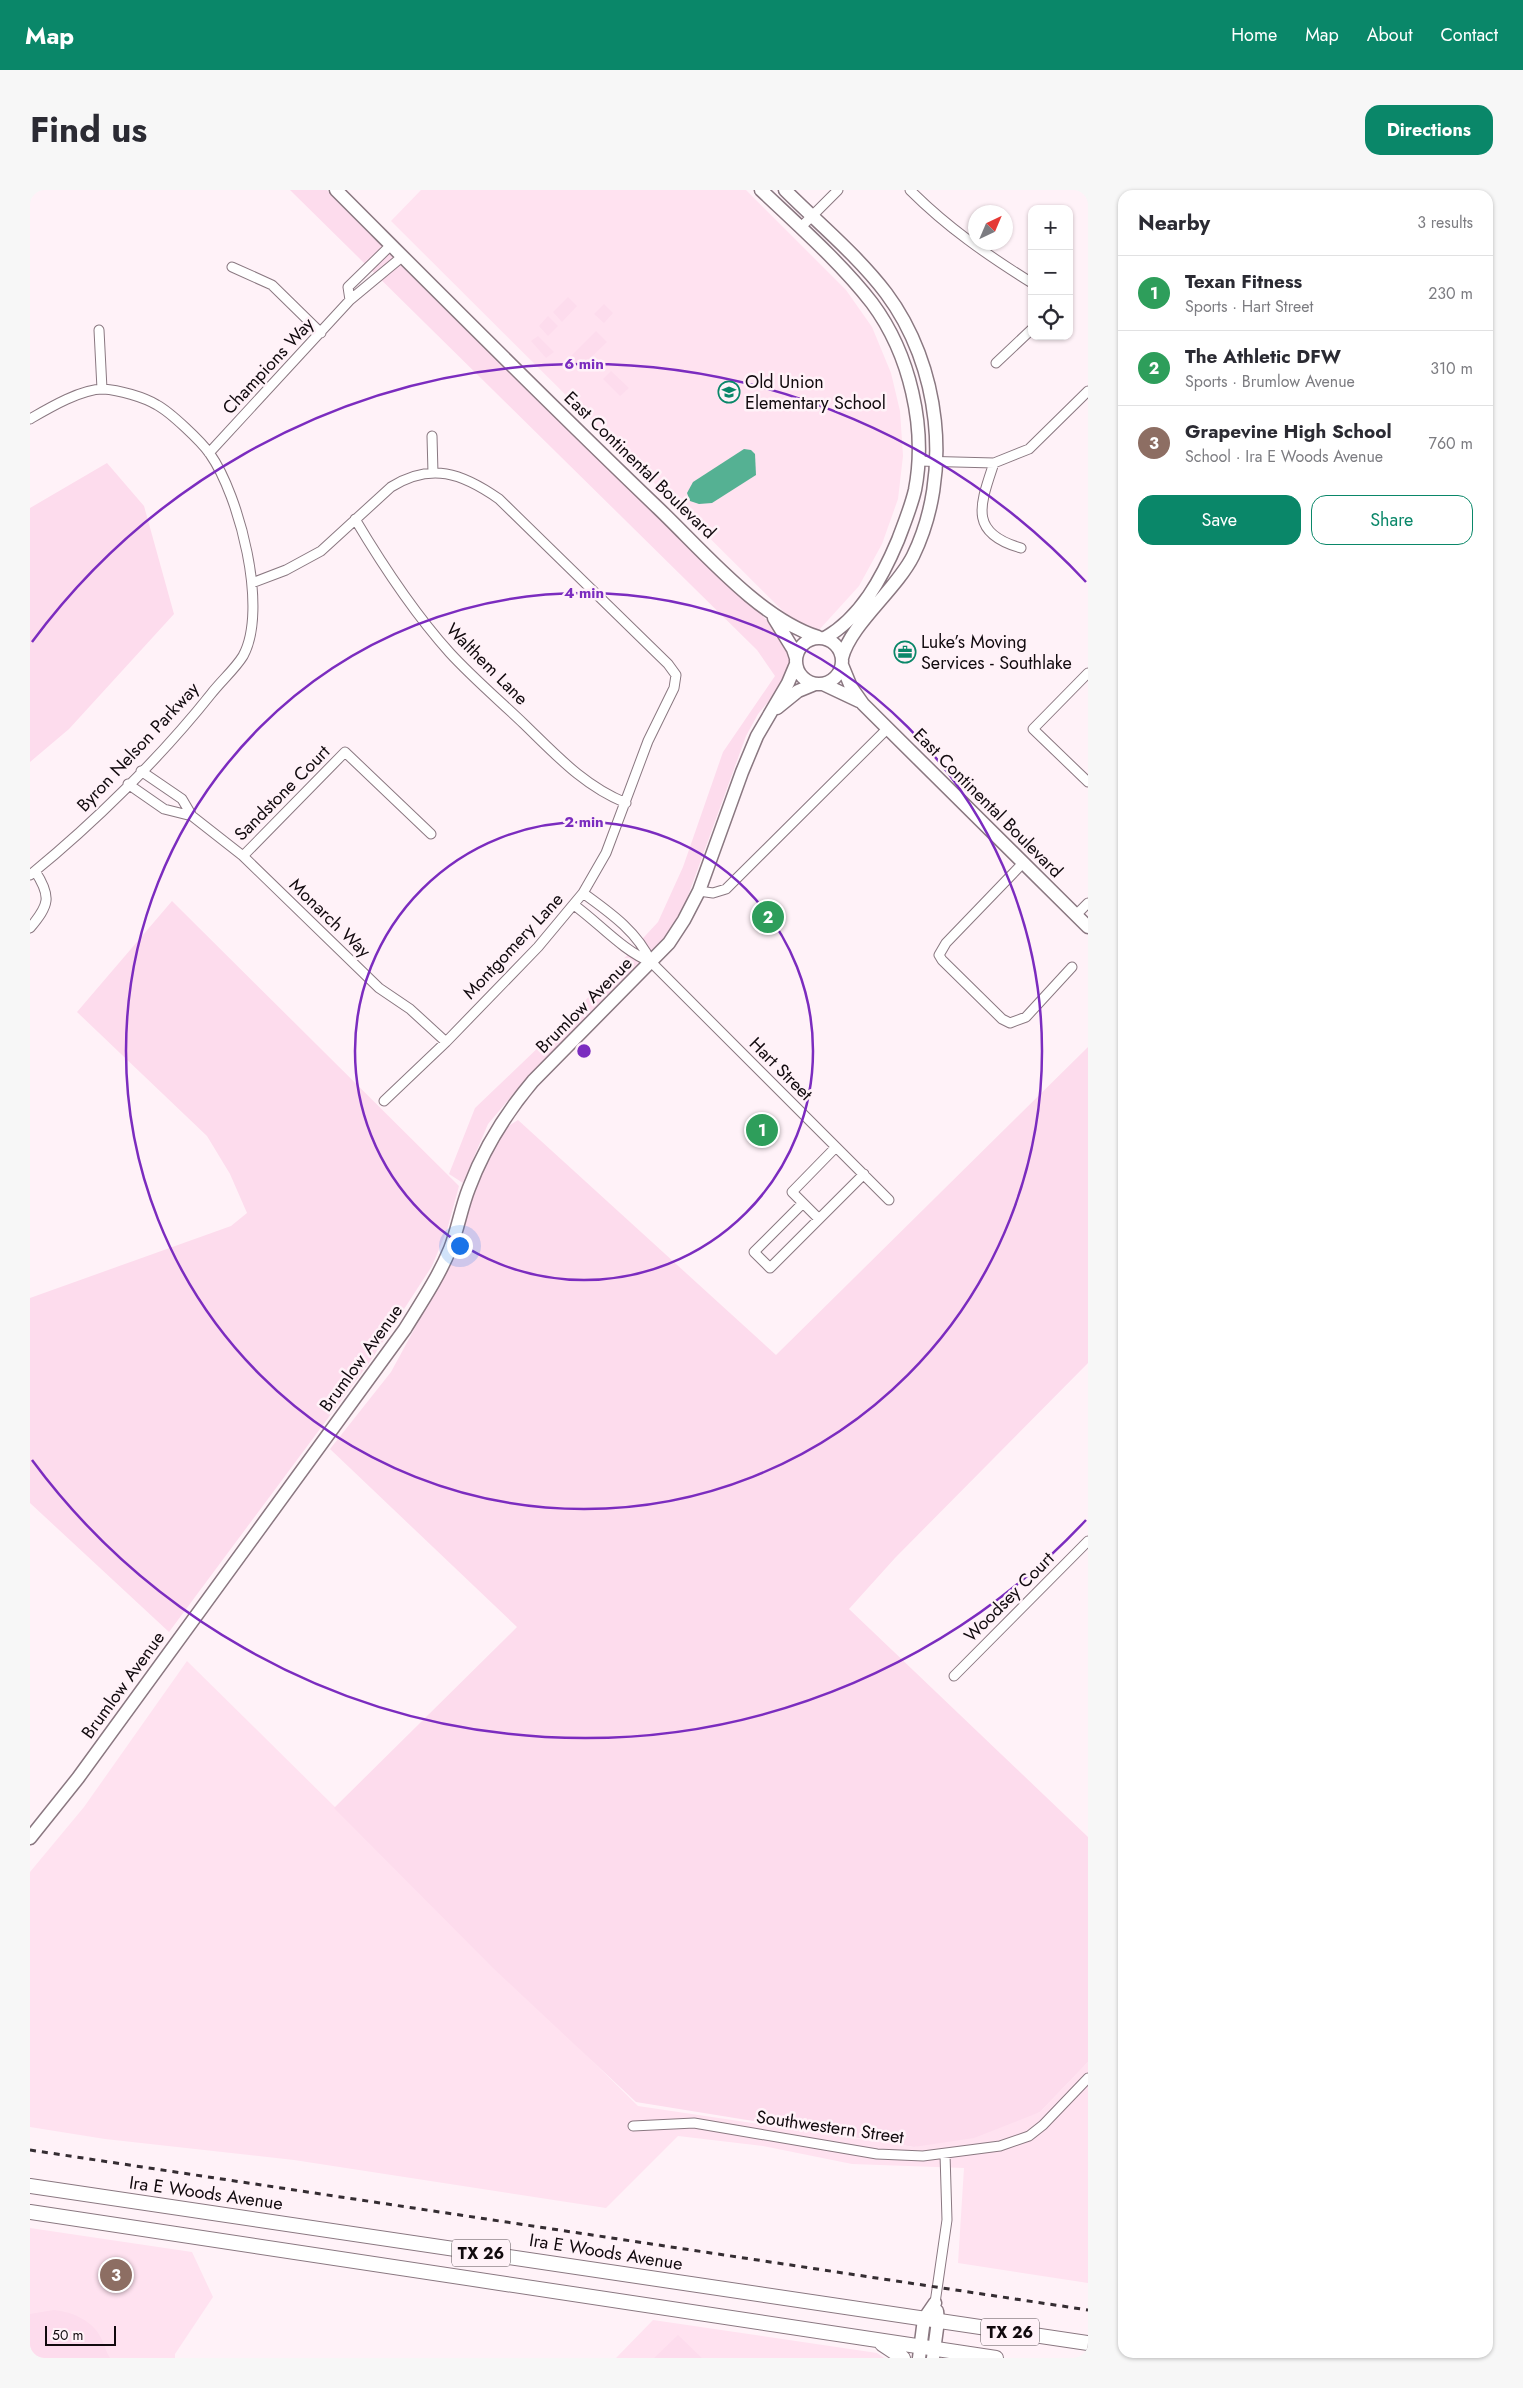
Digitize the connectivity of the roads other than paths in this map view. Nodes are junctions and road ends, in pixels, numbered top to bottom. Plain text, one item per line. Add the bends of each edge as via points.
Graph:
1 (336, 190) edge
2 (761, 190) edge
3 (785, 190) edge
4 (838, 190) edge
5 (910, 190) edge
6 (811, 216) junction
7 (800, 228) junction
8 (392, 245) junction
9 (403, 256) junction
10 (232, 267) dead end
11 (1028, 281) edge
12 (350, 300) junction
13 (99, 330) dead end
14 (321, 333) junction
15 (1028, 333) edge
16 (996, 363) dead end
17 (102, 389) junction
18 (1088, 392) edge
19 (30, 419) edge
20 (432, 436) dead end
21 (209, 453) junction
22 (918, 461) junction
23 (935, 462) junction
24 (994, 463) junction
25 (433, 473) junction
26 (355, 519) junction
27 (1021, 548) dead end
28 (252, 583) junction
29 (772, 616) junction
30 (821, 638) junction
31 (796, 661) junction
32 (842, 662) junction
33 (1088, 673) edge
34 (819, 684) junction
35 (863, 704) junction
36 (771, 713) junction
37 (888, 728) junction
38 (141, 771) junction
39 (1088, 782) edge
40 (128, 784) junction
41 (626, 803) junction
42 (192, 816) junction
43 (431, 834) dead end
44 (243, 856) junction
45 (1023, 863) junction
46 (33, 873) edge
47 (699, 891) junction
48 (583, 893) junction
49 (1088, 903) edge
50 (574, 905) junction
51 (1076, 915) junction
52 (1088, 926) edge
53 (30, 928) edge
54 (651, 962) junction
55 (1072, 967) dead end
56 (446, 1042) junction
57 (384, 1101) dead end
58 (836, 1147) junction
59 (864, 1174) junction
60 (889, 1200) dead end
61 (803, 1202) junction
62 (819, 1219) junction
63 (1088, 1541) edge
64 (954, 1676) dead end
65 (30, 1838) edge
66 (1088, 2078) edge
67 (633, 2126) dead end
68 (945, 2154) junction
69 (30, 2186) edge
70 (30, 2212) edge
71 (935, 2303) junction
72 (924, 2319) junction
73 (938, 2321) junction
74 (875, 2340) junction
75 (1088, 2343) edge
76 (927, 2353) edge
77 (976, 2357) edge
78 (903, 2358) edge
79 (996, 2358) edge

1 - 8 main road, East Continental Boulevard
2 - 7 main road
3 - 6 main road
4 - 6 street
5 - 11 street via 956,233
6 - 7 street
6 - 23 main road via 885,292 898,311 926,376 934,416
7 - 22 main road via 861,290 883,320 909,381 916,419
8 - 9 main road, East Continental Boulevard
8 - 12 street, Champions Way via 348,287
9 - 12 street, Champions Way
9 - 29 main road, East Continental Boulevard via 615,467
10 - 14 street via 272,285
12 - 14 street, Champions Way
13 - 17 street
14 - 21 street, Champions Way
15 - 16 street
17 - 19 street, Byron Nelson Parkway via 75,396
17 - 21 street, Byron Nelson Parkway via 157,404
18 - 24 street via 1029,449
20 - 25 street
21 - 28 street, Byron Nelson Parkway via 225,480 236,512
22 - 23 street
22 - 30 main road via 910,507 887,566 875,587 842,627
23 - 24 street
23 - 32 main road via 927,514 913,556 890,591 849,639
24 - 27 street via 983,496 981,512 984,525 994,537
25 - 26 street, Montgomery Lane via 401,481
25 - 41 street, Montgomery Lane via 467,480 499,499 676,675 674,688 648,741
26 - 28 street, Montgomery Lane via 321,551 286,570
26 - 41 street, Walthem Lane via 413,608 450,653 580,778 605,795
28 - 38 street, Byron Nelson Parkway via 252,626 243,656 186,725
29 - 30 main road, East Continental Boulevard
29 - 31 main road, East Continental Boulevard via 793,649
30 - 31 main road via 803,644
30 - 32 main road via 836,645
31 - 34 main road via 802,677
31 - 36 main road, Brumlow Avenue
32 - 34 main road via 835,678
32 - 35 main road, East Continental Boulevard via 851,688
33 - 39 street via 1034,729
34 - 35 main road, East Continental Boulevard
34 - 36 main road, Brumlow Avenue via 798,691
35 - 37 main road, East Continental Boulevard
36 - 47 main road, Brumlow Avenue via 742,772
37 - 45 main road, East Continental Boulevard
37 - 47 street via 726,889
38 - 40 street, Byron Nelson Parkway
38 - 42 street, Monarch Way via 182,799
40 - 42 street, Monarch Way via 164,808
40 - 46 street, Byron Nelson Parkway
41 - 48 street, Montgomery Lane via 606,853
42 - 44 street, Monarch Way
43 - 44 street, Sandstone Court via 345,752
44 - 56 street, Monarch Way via 379,988 410,1009
45 - 51 main road, East Continental Boulevard
45 - 55 street via 946,943 939,955 1002,1019 1010,1023 1026,1017
46 - 53 street via 44,884 48,899 45,911
47 - 54 main road, Brumlow Avenue via 669,943
48 - 50 street, Montgomery Lane
48 - 54 street via 611,913 641,942
49 - 51 street
50 - 54 street via 629,951
50 - 56 street, Montgomery Lane
51 - 52 main road, East Continental Boulevard
54 - 58 street, Hart Street
54 - 65 main road, Brumlow Avenue via 533,1081 505,1117 469,1186 446,1257 409,1322 78,1778
56 - 57 street, Montgomery Lane
58 - 59 street, Hart Street
58 - 61 street via 792,1192
59 - 60 street, Hart Street
59 - 62 street
61 - 62 street
61 - 62 street via 754,1252 770,1268
63 - 64 street, Woodsey Court
66 - 68 street, Southwestern Street via 1029,2136 1000,2146
67 - 68 street, Southwestern Street via 694,2123 877,2154
68 - 71 street via 947,2220
69 - 72 main road, Ira E Woods Avenue / TX 26
70 - 74 main road, TX 26
71 - 72 main road
71 - 73 main road
72 - 73 main road, Ira E Woods Avenue / TX 26
72 - 76 main road
73 - 75 main road, Ira E Woods Avenue / TX 26
73 - 76 main road
74 - 76 main road, TX 26
74 - 78 main road
76 - 77 main road, TX 26
77 - 79 main road, TX 26

